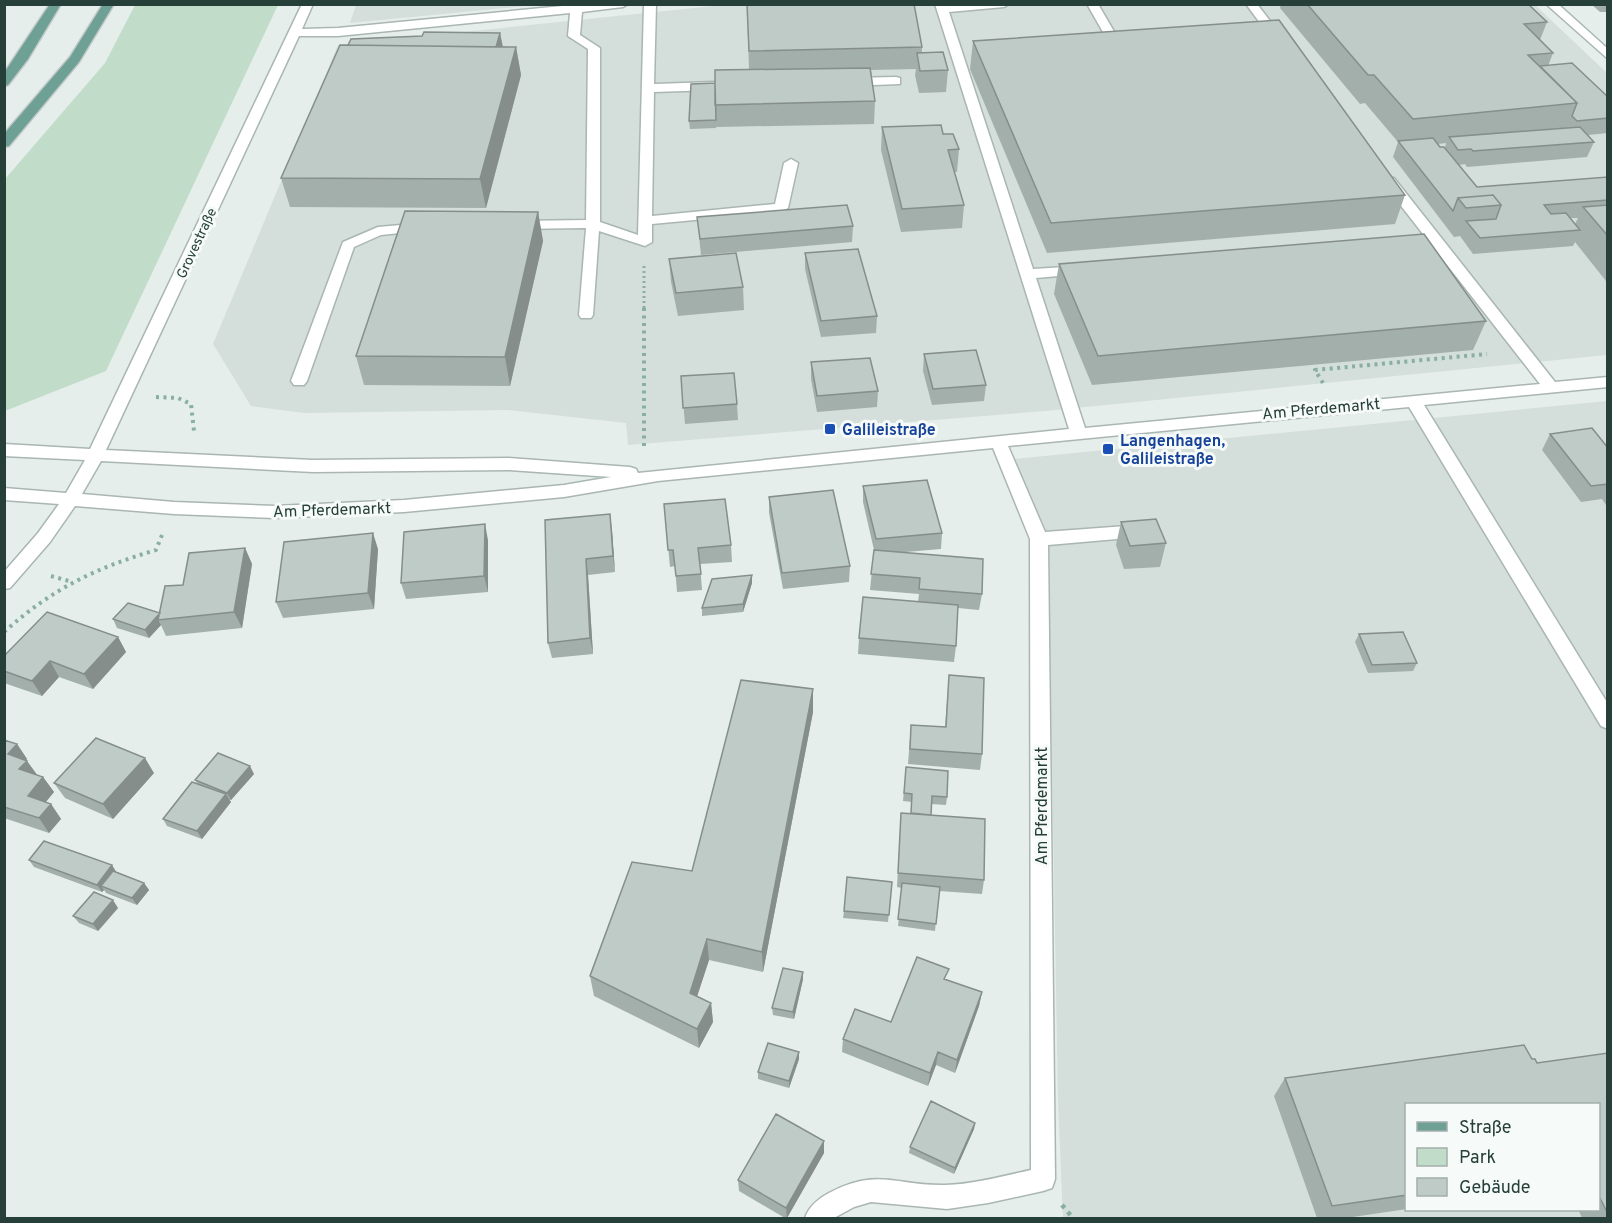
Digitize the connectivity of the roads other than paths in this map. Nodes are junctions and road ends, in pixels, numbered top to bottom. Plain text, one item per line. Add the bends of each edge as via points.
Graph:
1 (56, 4) edge
2 (109, 4) edge
3 (308, 4) edge
4 (623, 4) edge
5 (650, 4) edge
6 (1004, 4) edge
7 (1092, 4) edge
8 (1251, 4) edge
9 (1551, 4) edge
10 (942, 7) edge
11 (576, 9) junction
12 (296, 33) junction
13 (1287, 50) edge
14 (1122, 56) edge
15 (1608, 56) edge
16 (896, 81) dead end
17 (4, 82) edge
18 (837, 83) edge
19 (731, 86) edge
20 (648, 88) junction
21 (4, 143) edge
22 (791, 163) dead end
23 (1379, 168) edge
24 (645, 220) junction
25 (593, 224) junction
26 (498, 225) edge
27 (438, 226) edge
28 (1097, 268) edge
29 (1027, 274) junction
30 (586, 315) dead end
31 (299, 381) dead end
32 (1608, 382) edge
33 (1551, 387) junction
34 (1413, 400) junction
35 (1078, 432) junction
36 (998, 441) junction
37 (4, 450) edge
38 (96, 454) junction
39 (658, 475) junction
40 (4, 494) edge
41 (72, 500) junction
42 (1140, 531) edge
43 (1039, 539) junction
44 (4, 583) edge
45 (1608, 721) edge
46 (817, 1218) edge

1 - 17 main road
2 - 21 main road via 75,58
3 - 12 street, Grovestraße
4 - 11 street
5 - 20 street
6 - 10 street
7 - 14 street
8 - 13 street
9 - 15 street
10 - 29 street
11 - 12 street
11 - 25 street via 574,36 594,48
12 - 38 street, Grovestraße
16 - 18 street
19 - 20 street
20 - 24 street
22 - 24 street via 781,207
23 - 33 street via 1430,241
24 - 25 street via 645,242
25 - 26 street
25 - 30 street
27 - 31 street via 378,231 348,245
28 - 29 street
29 - 35 street
32 - 33 street, Am Pferdemarkt
33 - 34 street, Am Pferdemarkt
34 - 35 street, Am Pferdemarkt
34 - 45 street
35 - 36 street, Am Pferdemarkt
36 - 39 street, Am Pferdemarkt
36 - 43 street, Am Pferdemarkt
37 - 38 street, Am Pferdemarkt
38 - 39 street, Am Pferdemarkt via 313,466 509,464
38 - 41 street, Grovestraße
39 - 41 street, Am Pferdemarkt via 564,491 404,506 275,512
40 - 41 street, Am Pferdemarkt
41 - 44 street, Grovestraße via 54,528
42 - 43 street
43 - 46 street, Am Pferdemarkt via 1043,1179 980,1193 935,1197 867,1191 847,1198

